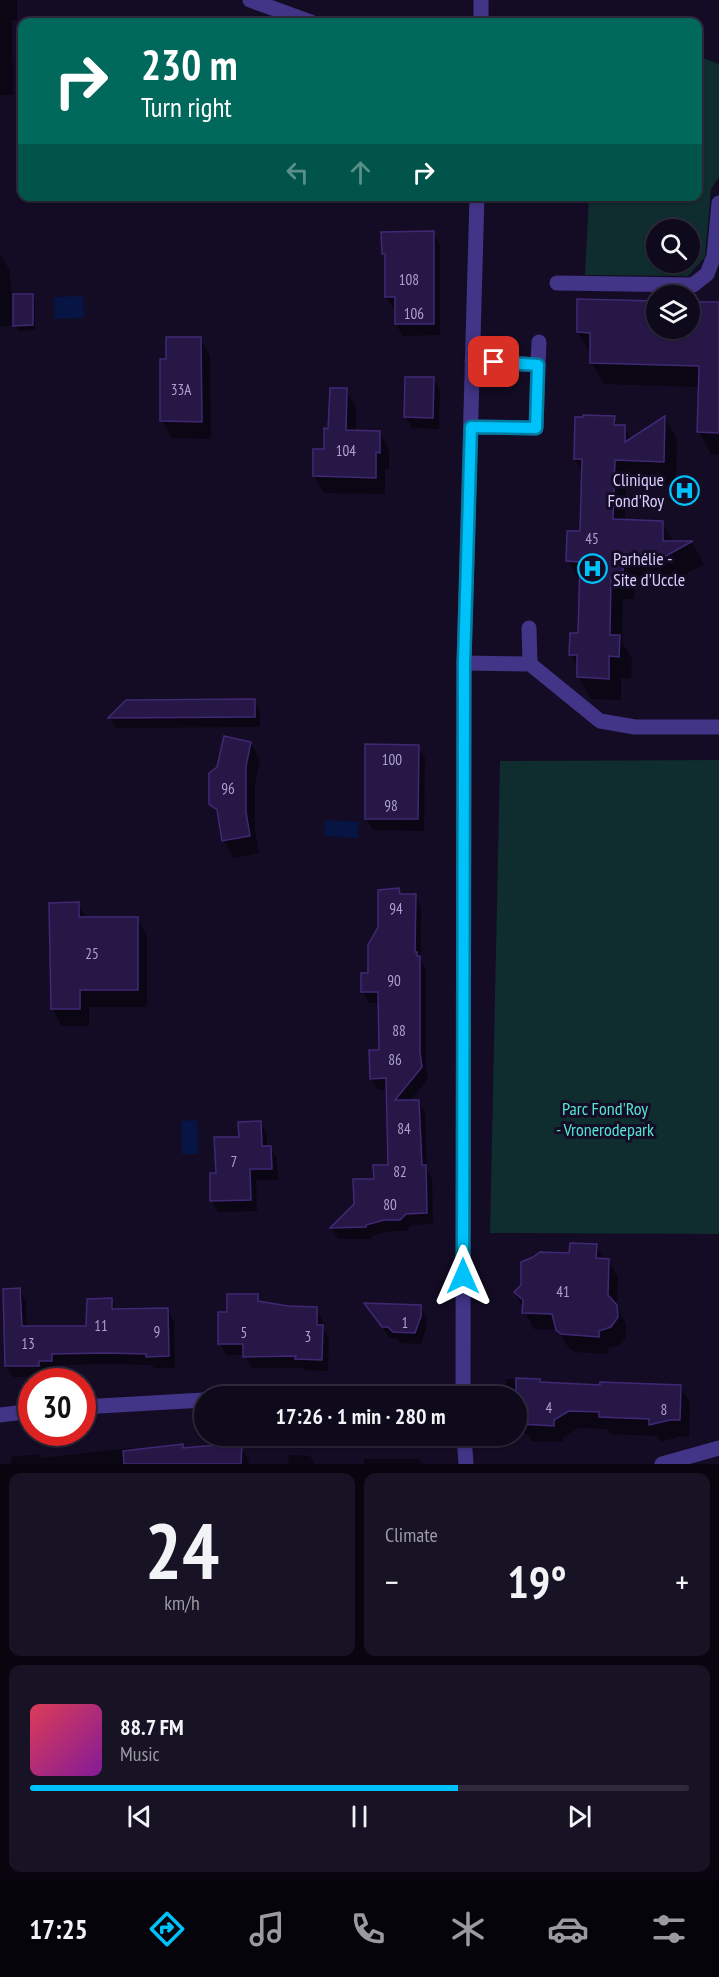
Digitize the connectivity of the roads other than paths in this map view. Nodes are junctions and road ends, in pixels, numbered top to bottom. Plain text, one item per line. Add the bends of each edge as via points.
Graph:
1 (250, 0) edge
2 (481, 0) edge
3 (300, 18) edge
4 (481, 18) edge
5 (477, 201) edge
6 (719, 203) edge
7 (557, 284) dead end
8 (539, 342) dead end
9 (472, 361) junction
10 (538, 365) junction
11 (471, 427) junction
12 (529, 628) dead end
13 (464, 663) junction
14 (530, 664) junction
15 (719, 727) edge
16 (463, 1386) edge
17 (194, 1401) edge
18 (96, 1406) edge
19 (18, 1413) edge
20 (0, 1415) edge
21 (465, 1446) edge
22 (719, 1448) edge
23 (466, 1464) edge
24 (662, 1464) edge

1 - 3 street
2 - 4 street
5 - 9 street
6 - 7 street via 714,256 708,274 693,285
8 - 10 street
9 - 10 street
9 - 11 street
10 - 11 street via 536,434
11 - 13 street
12 - 14 street
13 - 14 street
13 - 16 street
14 - 15 street via 600,721 635,727
17 - 18 street
19 - 20 street
21 - 23 street
22 - 24 street

